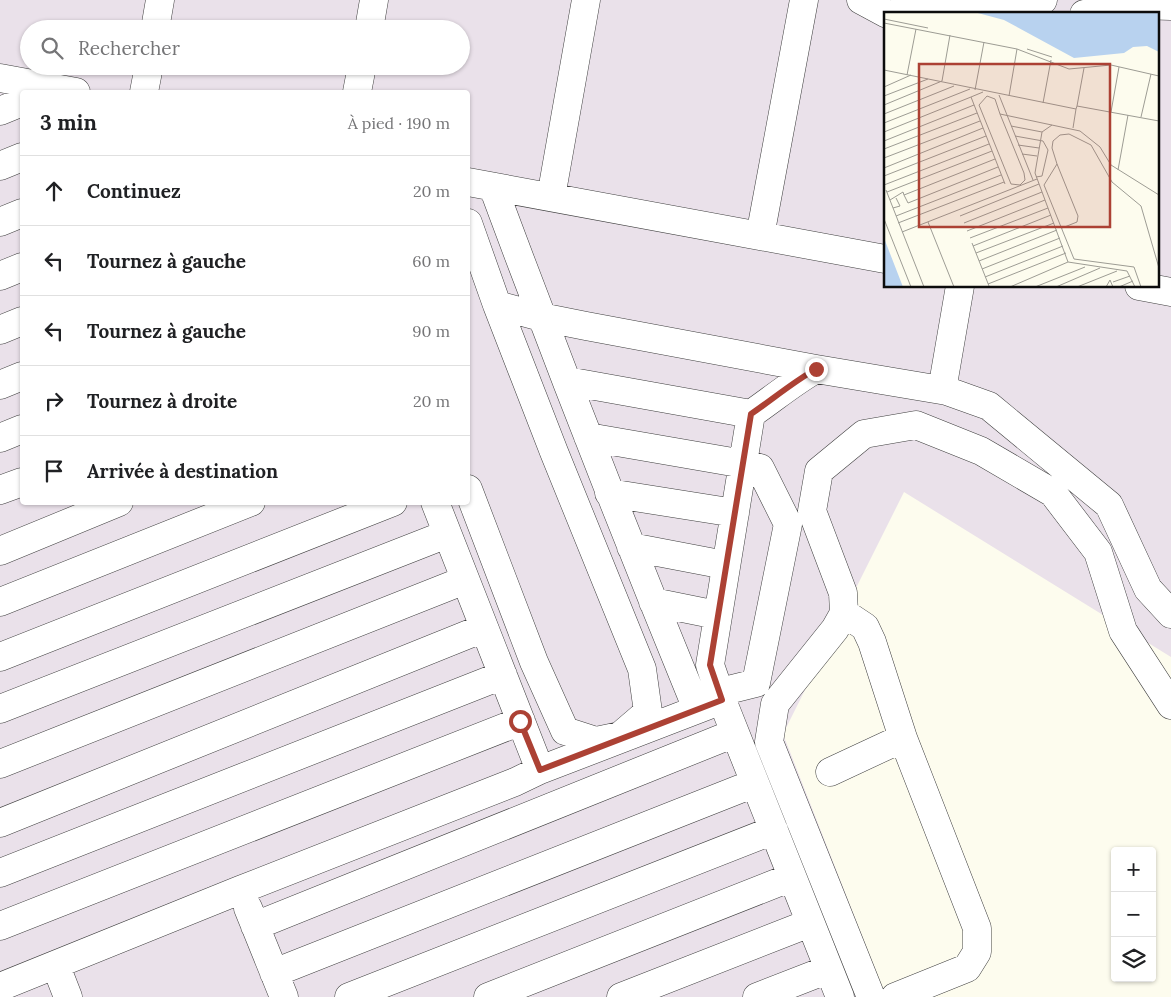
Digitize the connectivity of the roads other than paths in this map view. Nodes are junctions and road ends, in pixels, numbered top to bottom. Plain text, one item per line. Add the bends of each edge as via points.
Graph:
1 (160, 0) edge
2 (374, 0) edge
3 (586, 0) edge
4 (804, 0) edge
5 (861, 0) edge
6 (905, 0) edge
7 (1043, 0) edge
8 (1171, 6) edge
9 (884, 12) edge
10 (1096, 12) edge
11 (157, 20) edge
12 (370, 20) edge
13 (147, 75) edge
14 (360, 75) edge
15 (0, 78) edge
16 (54, 90) edge
17 (144, 90) edge
18 (357, 90) edge
19 (20, 103) edge
20 (0, 111) edge
21 (20, 158) edge
22 (0, 166) edge
23 (480, 184) edge
24 (551, 197) junction
25 (20, 214) edge
26 (0, 222) edge
27 (470, 229) edge
28 (760, 236) junction
29 (884, 259) edge
30 (20, 268) edge
31 (0, 276) edge
32 (960, 288) edge
33 (1150, 288) edge
34 (1171, 292) edge
35 (497, 305) junction
36 (541, 317) junction
37 (20, 322) edge
38 (0, 330) edge
39 (816, 369) junction
40 (20, 377) edge
41 (567, 381) junction
42 (0, 385) edge
43 (942, 390) junction
44 (751, 414) junction
45 (20, 430) edge
46 (588, 437) junction
47 (0, 438) edge
48 (744, 464) junction
49 (20, 483) edge
50 (0, 490) edge
51 (610, 493) junction
52 (470, 494) edge
53 (112, 505) edge
54 (243, 505) edge
55 (385, 505) edge
56 (436, 505) edge
57 (735, 513) junction
58 (447, 534) junction
59 (631, 547) junction
60 (0, 551) edge
61 (725, 565) junction
62 (465, 580) junction
63 (0, 602) edge
64 (653, 602) junction
65 (844, 613) junction
66 (1171, 614) edge
67 (717, 615) junction
68 (484, 628) junction
69 (0, 657) edge
70 (503, 675) junction
71 (721, 696) junction
72 (1171, 705) edge
73 (0, 709) edge
74 (697, 709) junction
75 (520, 721) junction
76 (736, 733) junction
77 (903, 738) junction
78 (0, 764) edge
79 (540, 770) junction
80 (830, 772) dead end
81 (755, 783) junction
82 (0, 823) edge
83 (774, 830) junction
84 (0, 873) edge
85 (792, 877) junction
86 (240, 890) junction
87 (810, 922) junction
88 (0, 926) edge
89 (255, 926) junction
90 (56, 966) junction
91 (829, 969) junction
92 (279, 985) edge
93 (0, 987) edge
94 (68, 997) edge
95 (349, 997) edge
96 (488, 997) edge
97 (621, 997) edge
98 (757, 997) edge
99 (840, 997) edge
100 (871, 997) edge
101 (895, 997) edge

1 - 11 lane
2 - 12 lane
3 - 24 lane
4 - 28 lane
5 - 9 lane
6 - 7 lane via 925,9 953,12
8 - 10 lane via 1139,5
13 - 17 lane
14 - 18 lane
15 - 16 lane
19 - 20 lane
21 - 22 lane
23 - 24 lane
23 - 36 lane
24 - 28 lane
25 - 26 lane
27 - 35 lane
28 - 29 lane
30 - 31 lane
32 - 43 lane
33 - 34 lane
35 - 36 lane
35 - 52 lane via 642,669 648,712 620,736 596,741 565,731 534,662
36 - 39 lane
36 - 41 lane
37 - 38 lane
39 - 43 lane
39 - 44 lane
40 - 42 lane
41 - 44 lane
41 - 46 lane
43 - 66 lane via 989,406 1109,505 1148,589
44 - 48 lane
45 - 47 lane
46 - 48 lane
46 - 51 lane
48 - 57 lane
48 - 71 lane via 760,468 788,524 756,683
49 - 50 lane
51 - 57 lane
51 - 59 lane
53 - 60 lane
54 - 63 lane
55 - 69 lane
56 - 58 lane
57 - 61 lane
58 - 62 lane
58 - 73 lane
59 - 61 lane
59 - 64 lane
61 - 67 lane
62 - 68 lane
62 - 78 lane
64 - 67 lane
64 - 74 lane
65 - 72 lane via 843,593 812,511 819,471 864,434 916,425 981,450 1053,493 1098,552 1124,631
65 - 77 lane via 865,627
65 - 100 lane via 776,704 769,742
67 - 71 lane via 710,665
68 - 70 lane
68 - 82 lane
70 - 75 lane
70 - 84 lane
71 - 74 lane
71 - 76 lane
74 - 79 lane
75 - 79 lane
75 - 88 lane
76 - 81 lane
76 - 89 lane
77 - 80 lane
77 - 101 lane via 976,928 977,952 966,968
79 - 86 lane
81 - 83 lane
81 - 92 lane
83 - 85 lane
83 - 95 lane
85 - 87 lane
85 - 96 lane
86 - 89 lane
86 - 90 lane
87 - 91 lane
87 - 97 lane
89 - 92 lane
90 - 93 lane
90 - 94 lane
91 - 98 lane
91 - 99 lane

